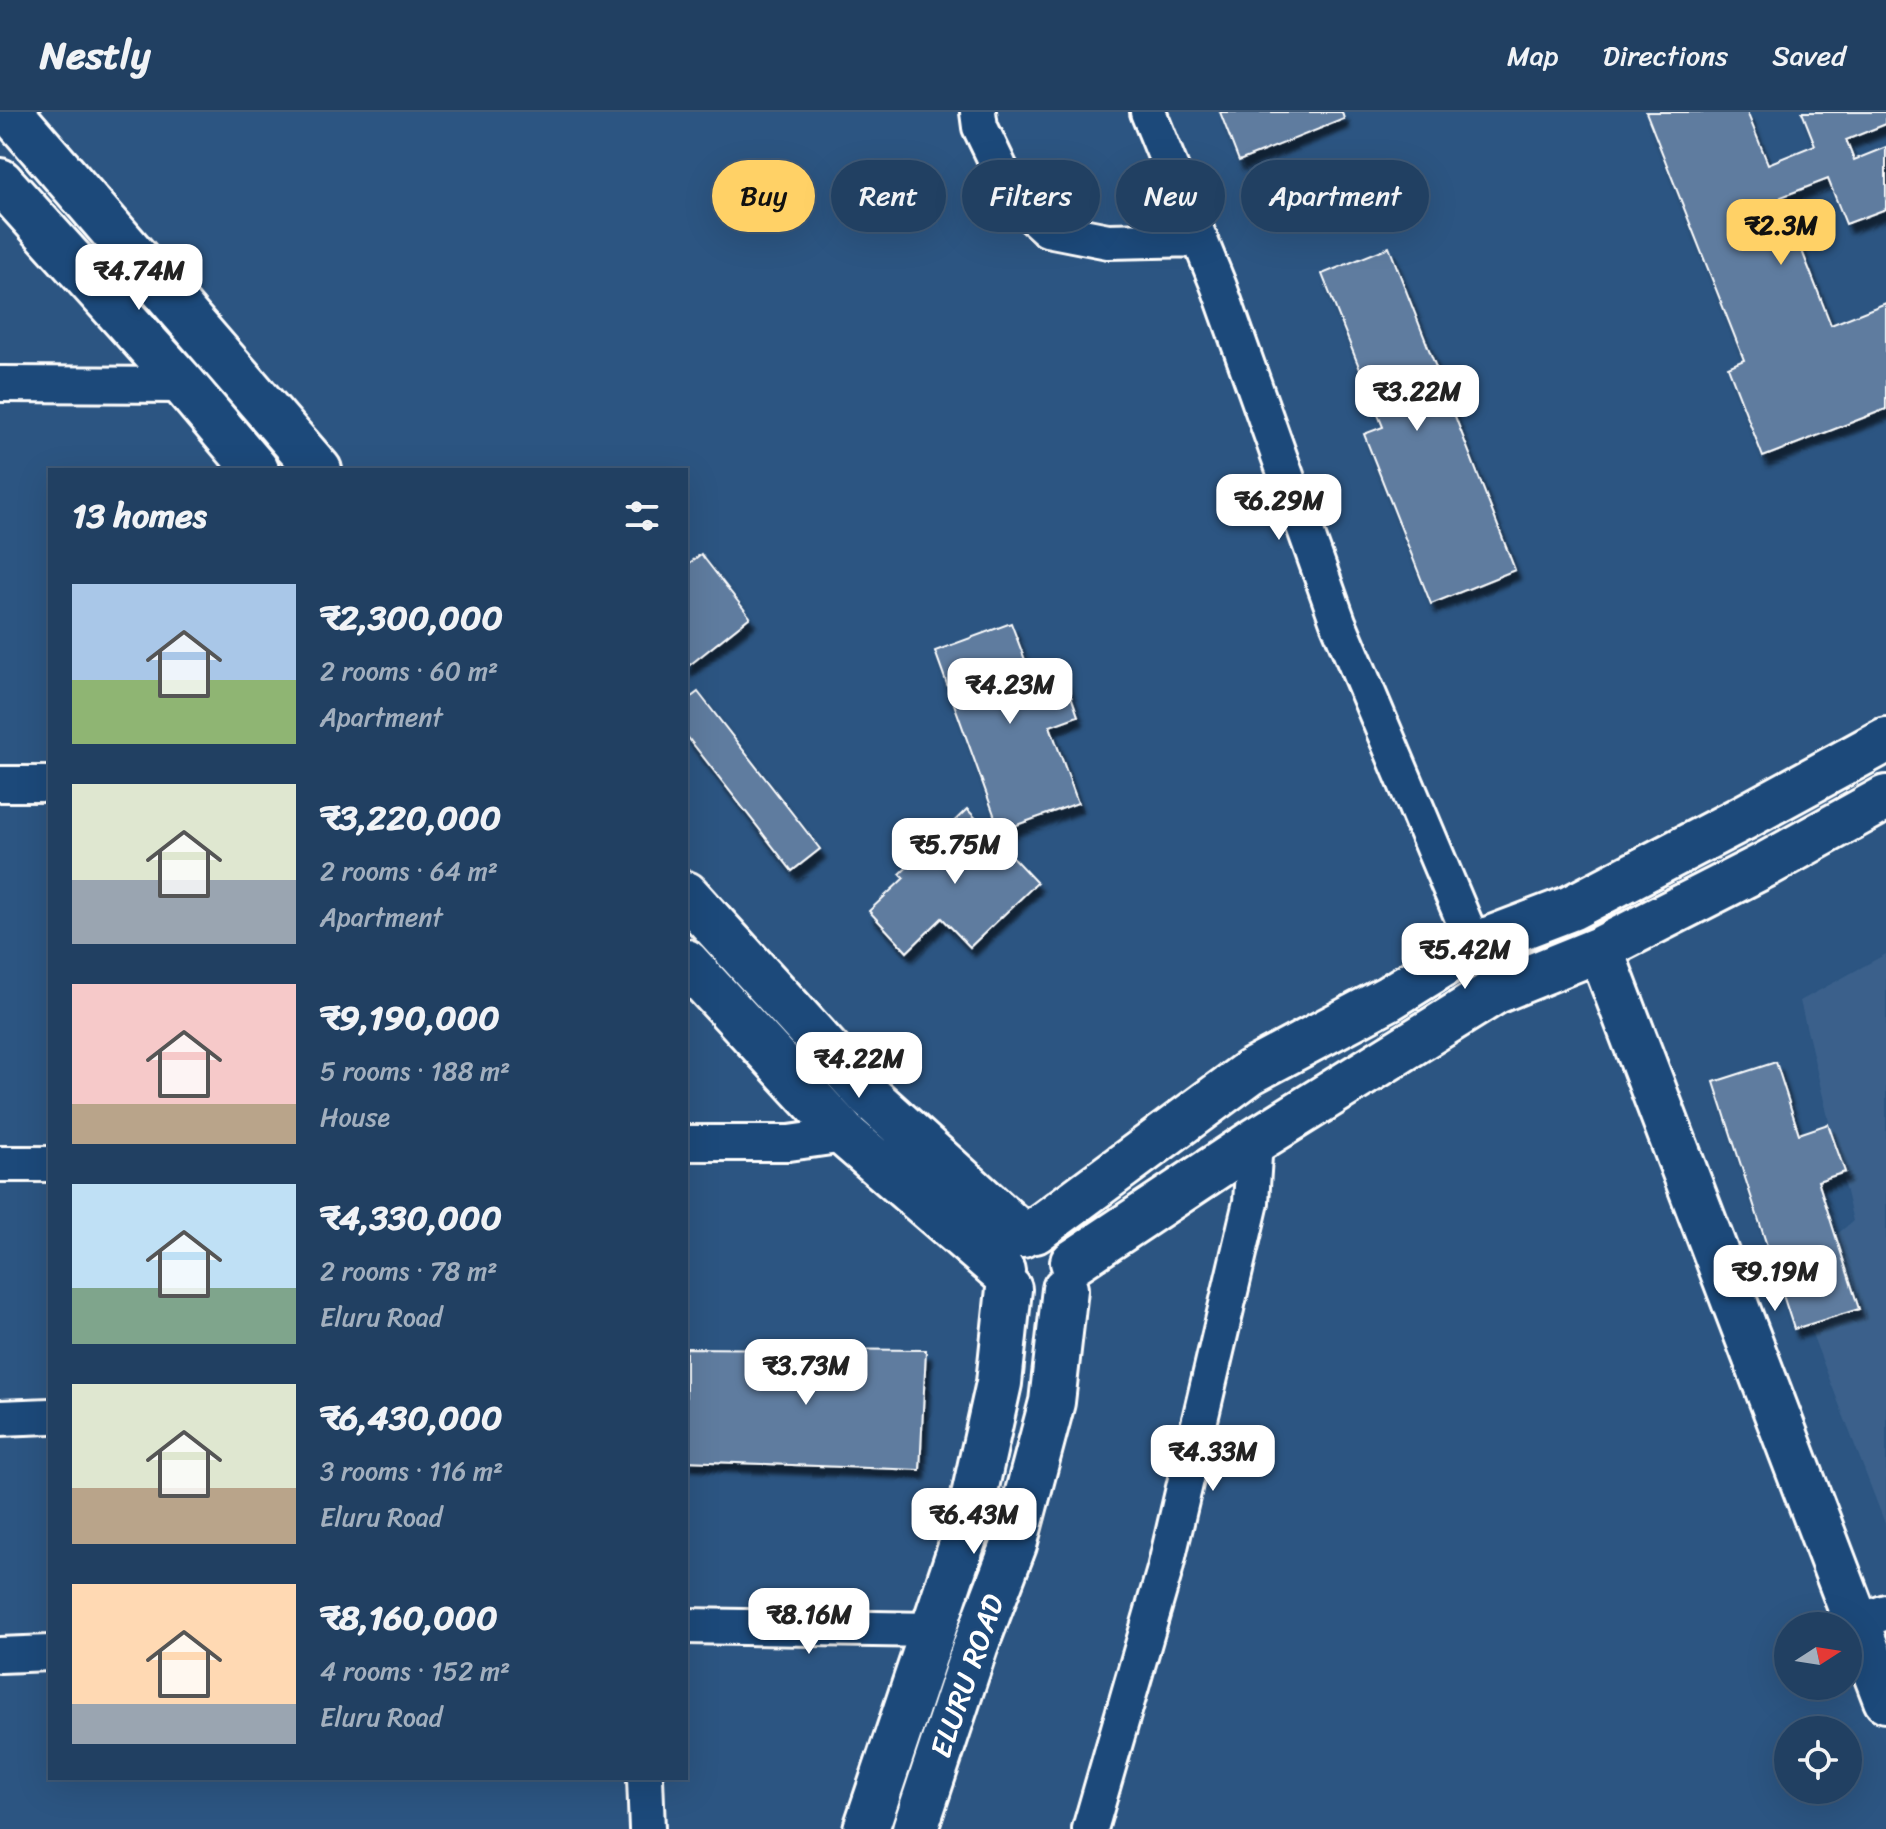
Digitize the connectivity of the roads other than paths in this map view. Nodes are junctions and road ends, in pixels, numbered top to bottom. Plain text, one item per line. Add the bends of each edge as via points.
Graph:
1 (10, 112) edge
2 (978, 112) edge
3 (1148, 112) edge
4 (0, 181) edge
5 (1200, 239) junction
6 (0, 384) edge
7 (184, 385) junction
8 (254, 468) edge
9 (317, 468) edge
10 (1886, 740) edge
11 (0, 784) edge
12 (48, 784) edge
13 (1886, 798) edge
14 (688, 896) edge
15 (1474, 945) junction
16 (1600, 949) junction
17 (688, 964) edge
18 (845, 1135) junction
19 (1255, 1141) junction
20 (688, 1143) edge
21 (0, 1164) edge
22 (48, 1164) edge
23 (1017, 1256) junction
24 (1069, 1276) junction
25 (48, 1416) edge
26 (0, 1418) edge
27 (1871, 1617) edge
28 (688, 1626) edge
29 (933, 1630) junction
30 (48, 1653) edge
31 (0, 1655) edge
32 (1886, 1700) edge
33 (645, 1780) edge
34 (647, 1829) edge
35 (866, 1829) edge
36 (915, 1829) edge
37 (1090, 1829) edge

1 - 9 main road
2 - 5 street via 1015,200 1047,229 1108,241
3 - 5 street
4 - 7 main road
5 - 15 street via 1338,622
6 - 7 street
7 - 8 main road
10 - 15 main road via 1571,908
11 - 12 street
13 - 16 main road
14 - 23 main road
15 - 23 main road via 1389,998 1250,1072
16 - 19 main road via 1496,991
16 - 27 main road
17 - 18 main road
18 - 20 street via 789,1143
18 - 23 main road
19 - 24 main road
19 - 37 street via 1251,1202 1165,1569
21 - 22 street
23 - 24 main road via 1049,1233 1069,1250
23 - 24 main road via 1019,1298 1056,1298
23 - 29 main road, ELURU ROAD via 999,1383 966,1532
24 - 36 main road, ELURU ROAD via 1052,1402 1014,1545
25 - 26 street
27 - 32 main road
28 - 29 street
29 - 35 main road, ELURU ROAD
30 - 31 street
33 - 34 street

